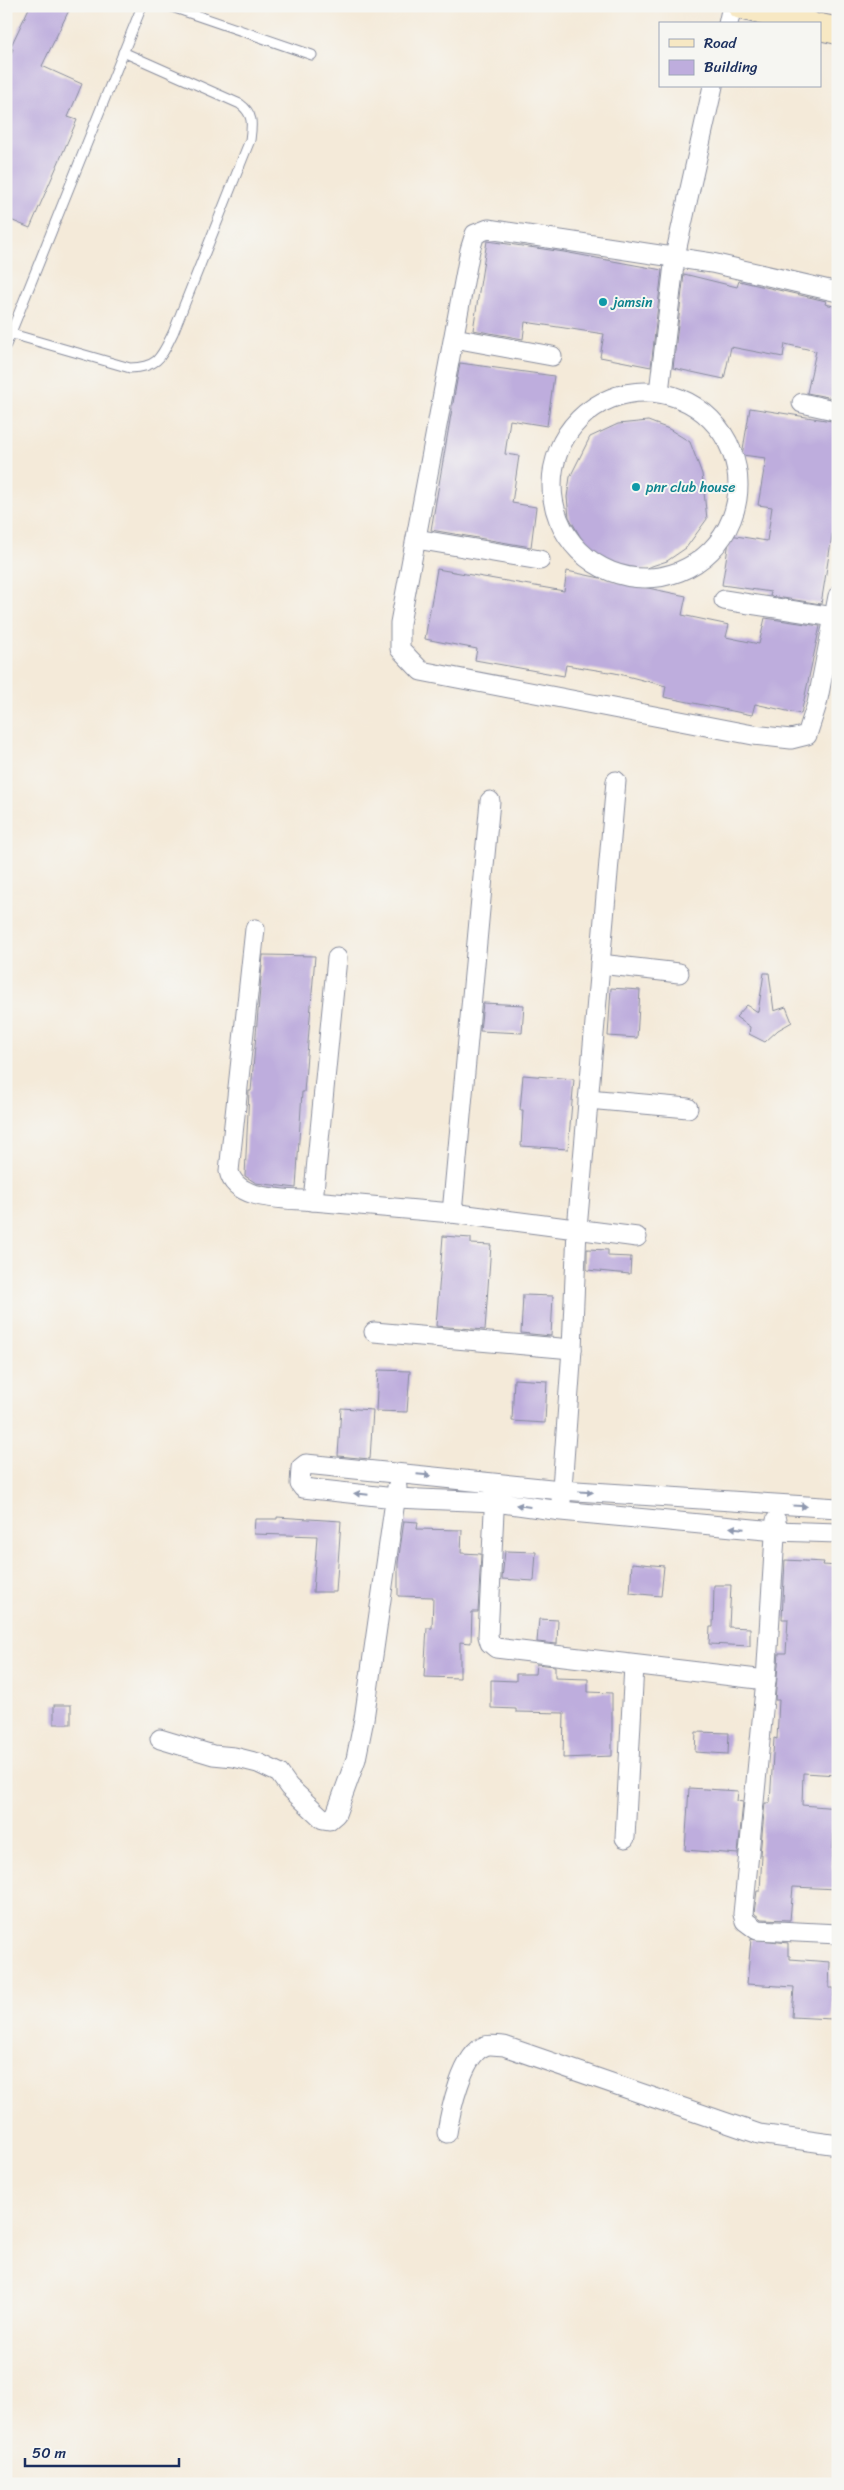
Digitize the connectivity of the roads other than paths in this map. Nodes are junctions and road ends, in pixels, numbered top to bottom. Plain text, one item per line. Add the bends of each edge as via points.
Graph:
1 (142, 6) edge
2 (169, 6) edge
3 (732, 6) edge
4 (741, 6) edge
5 (806, 19) edge
6 (728, 22) edge
7 (822, 25) edge
8 (838, 31) edge
9 (123, 52) junction
10 (312, 55) dead end
11 (713, 88) edge
12 (674, 256) junction
13 (838, 292) edge
14 (12, 334) junction
15 (454, 338) junction
16 (6, 345) edge
17 (552, 356) dead end
18 (659, 392) junction
19 (802, 403) dead end
20 (838, 411) edge
21 (416, 538) junction
22 (540, 560) dead end
23 (838, 596) edge
24 (724, 600) dead end
25 (834, 617) junction
26 (616, 781) dead end
27 (490, 801) dead end
28 (254, 930) dead end
29 (337, 958) dead end
30 (600, 964) junction
31 (679, 973) dead end
32 (588, 1099) junction
33 (688, 1108) dead end
34 (313, 1201) junction
35 (452, 1213) junction
36 (577, 1229) junction
37 (637, 1237) dead end
38 (374, 1332) dead end
39 (572, 1348) junction
40 (399, 1473) junction
41 (495, 1482) junction
42 (561, 1490) junction
43 (395, 1498) junction
44 (494, 1502) junction
45 (778, 1505) junction
46 (838, 1508) edge
47 (561, 1511) junction
48 (775, 1531) junction
49 (838, 1533) edge
50 (634, 1665) junction
51 (766, 1680) junction
52 (160, 1740) dead end
53 (625, 1838) dead end
54 (838, 1934) edge
55 (447, 2133) dead end
56 (838, 2145) edge

1 - 9 lane
2 - 10 lane
3 - 6 street
4 - 5 main road
7 - 8 main road
9 - 14 lane
9 - 14 lane via 246,108 252,126 239,168 162,356 146,367 130,368
11 - 12 street
12 - 13 street
12 - 15 street via 488,229 475,234
12 - 18 street
14 - 16 lane
15 - 17 street
15 - 21 street
18 - 18 street via 688,401 713,420 726,438 739,474 738,504 726,532 707,556 680,572 651,578 620,575 592,562 569,540 556,512 551,481 558,450 574,424 598,404 628,393
19 - 20 street
21 - 22 street
21 - 25 street via 400,623 400,649 421,671 753,735 791,739 807,735 817,704
23 - 25 street
24 - 25 street
26 - 30 street
27 - 35 street
28 - 34 street via 229,1172 231,1180 243,1191 254,1195
29 - 34 street
30 - 31 street
30 - 32 street
32 - 33 street
32 - 36 street
34 - 35 street
35 - 36 street
36 - 37 street
36 - 39 street
38 - 39 street
39 - 42 street
40 -> 41 street
40 - 43 street
43 -> 40 street via 302,1487 301,1468 306,1464
41 - 42 street
41 - 44 street
42 -> 45 street
42 - 47 street
43 - 44 street
43 - 52 street via 364,1719 356,1759 336,1814 329,1820 323,1819 279,1773 258,1763
47 -> 44 street
44 - 50 street via 490,1643 503,1650
45 -> 46 street
45 - 48 street
48 -> 47 street
48 - 49 street
48 - 51 street
50 - 51 street
50 - 53 street
51 - 54 street via 743,1914 745,1921 757,1930
55 - 56 street via 451,2106 469,2062 485,2046 504,2046 759,2134

